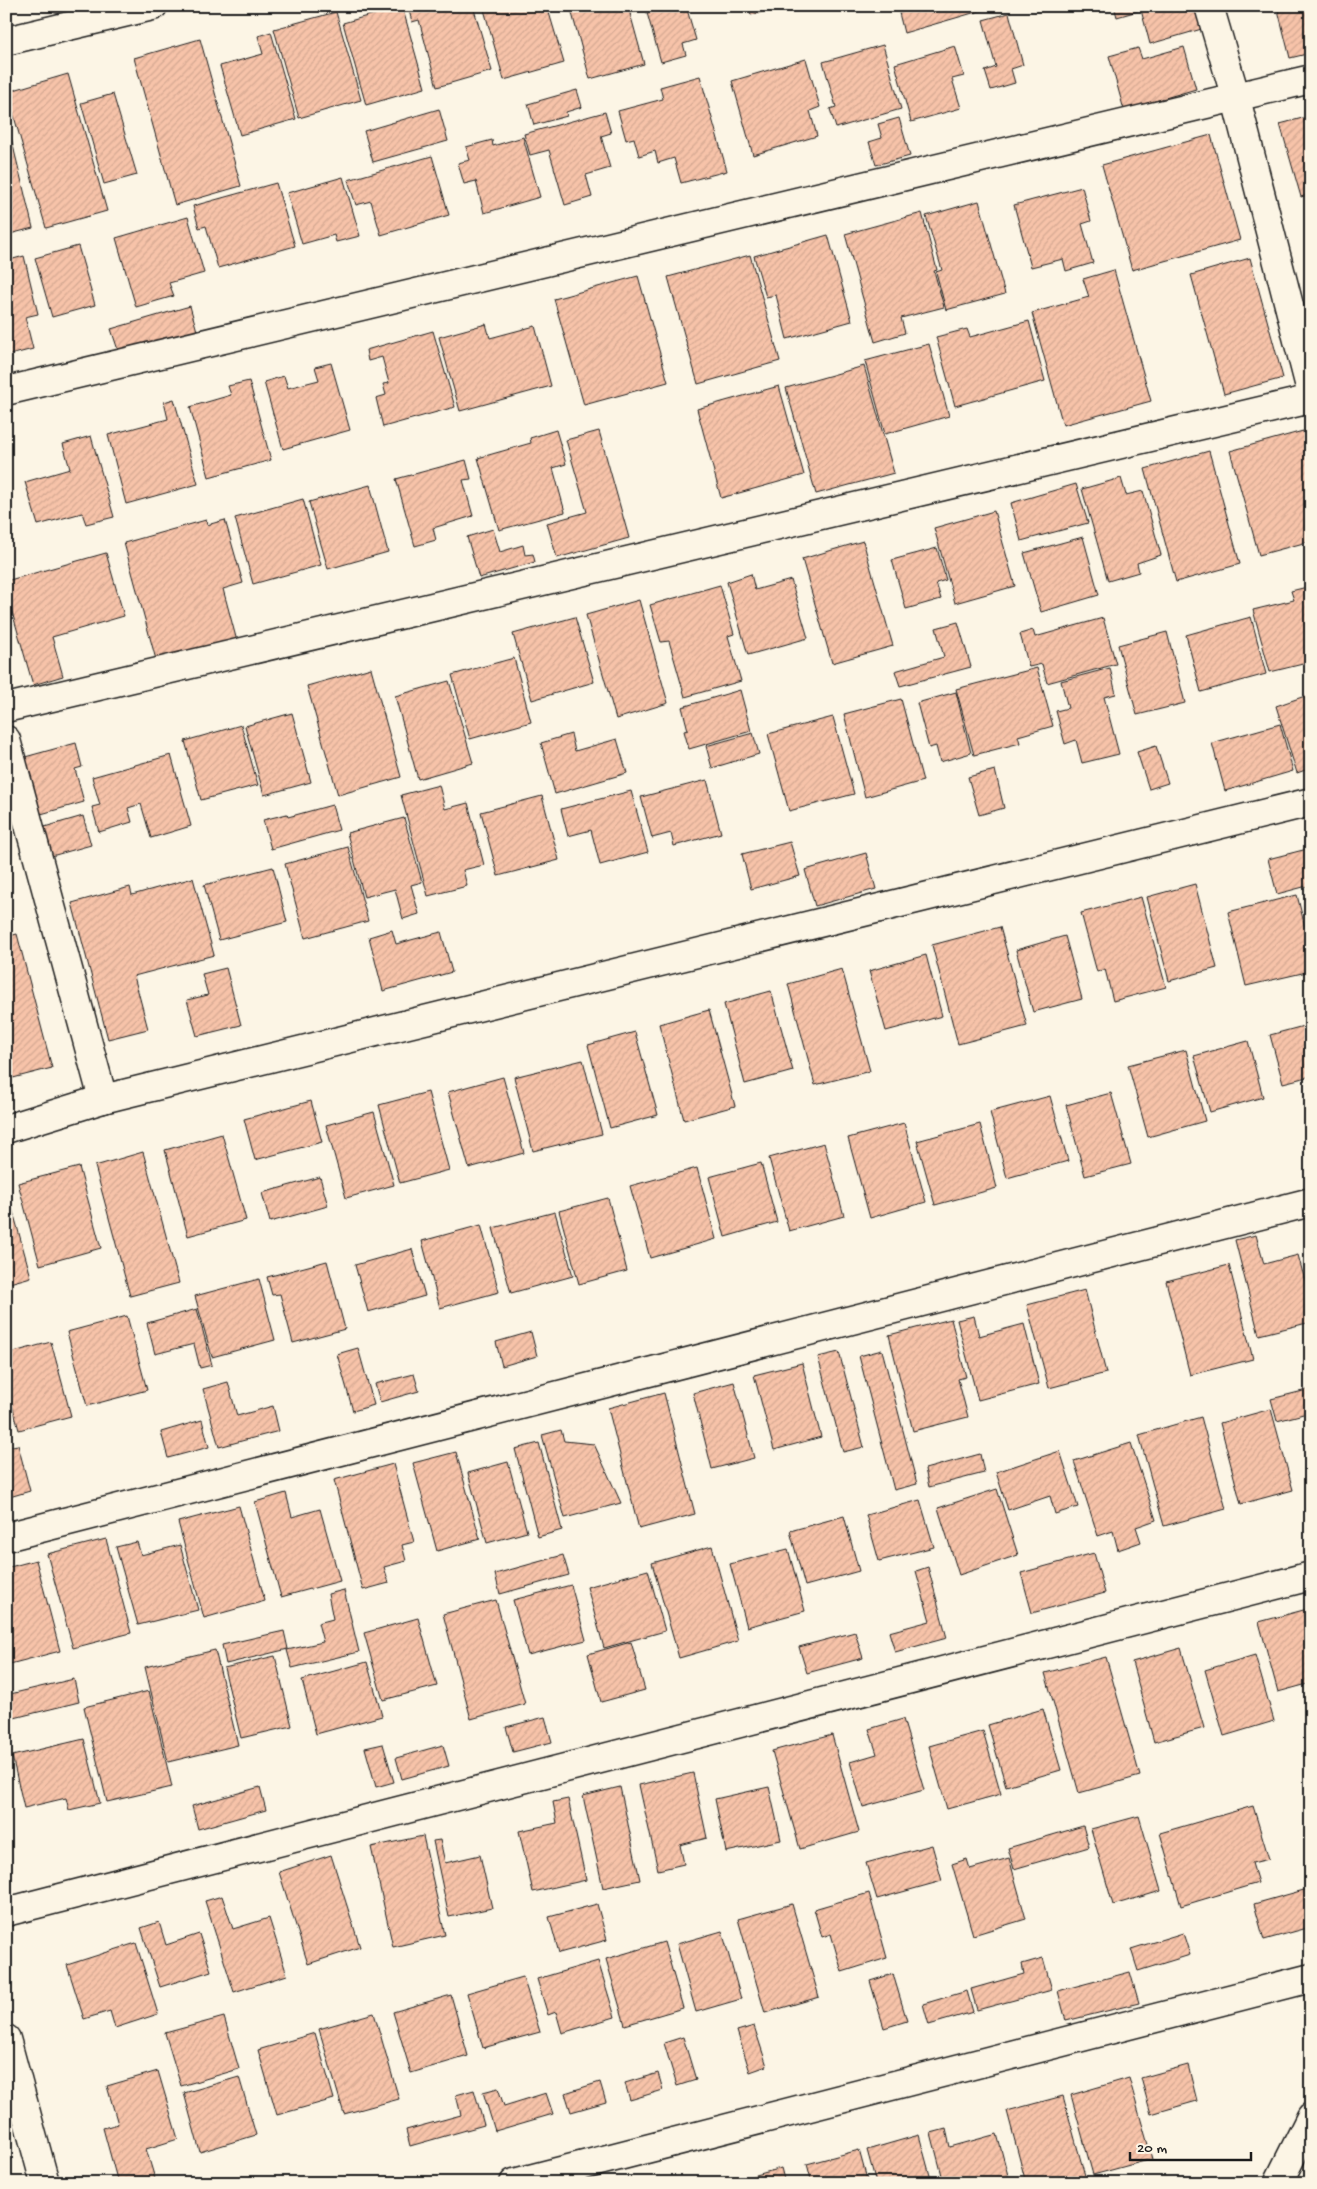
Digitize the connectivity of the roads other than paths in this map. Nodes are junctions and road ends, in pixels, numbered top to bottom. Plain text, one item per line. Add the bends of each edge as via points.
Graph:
1 (153, 6) edge
2 (1209, 6) edge
3 (6, 41) edge
4 (1311, 79) edge
5 (1235, 95) junction
6 (6, 391) edge
7 (1311, 391) edge
8 (1311, 399) edge
9 (6, 708) edge
10 (6, 740) edge
11 (1311, 802) edge
12 (103, 1099) junction
13 (6, 1129) edge
14 (1311, 1202) edge
15 (6, 1537) edge
16 (1311, 1576) edge
17 (6, 1912) edge
18 (1311, 1978) edge
19 (6, 2039) edge
20 (1311, 2117) edge
21 (45, 2183) edge
22 (514, 2183) edge
23 (1278, 2183) edge

1 - 3 street
2 - 5 street
4 - 5 street
5 - 6 street
5 - 7 street
8 - 9 street
10 - 12 street
11 - 12 street
12 - 13 street
14 - 15 street
16 - 17 street
18 - 22 street
19 - 21 street
20 - 23 street

